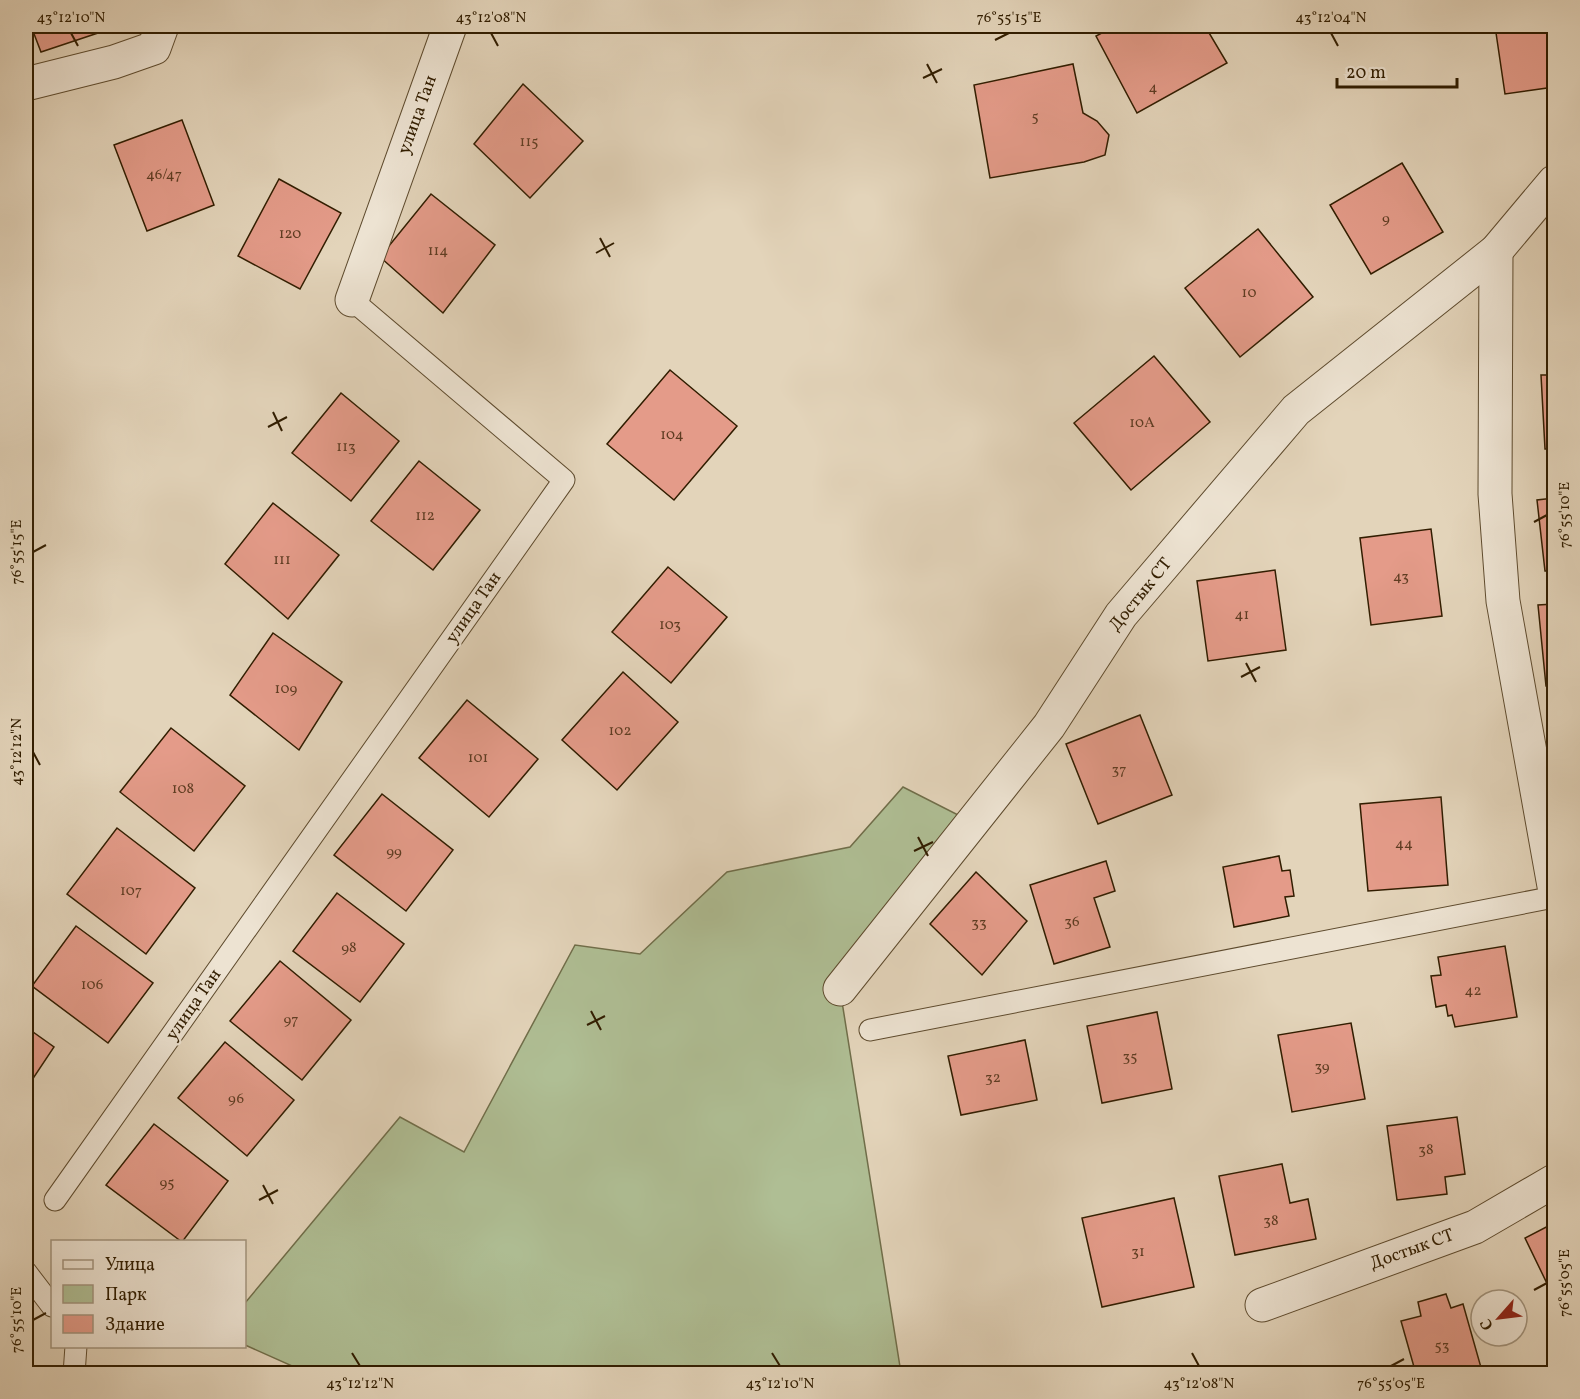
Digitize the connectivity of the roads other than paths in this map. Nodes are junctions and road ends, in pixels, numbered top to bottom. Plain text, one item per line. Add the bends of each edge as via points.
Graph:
1 (450, 26) edge
2 (158, 37) edge
3 (26, 84) edge
4 (1554, 182) edge
5 (1496, 251) junction
6 (352, 300) joint
7 (1554, 886) edge
8 (1554, 897) edge
9 (840, 989) dead end
10 (870, 1030) dead end
11 (1554, 1181) edge
12 (56, 1200) dead end
13 (26, 1272) edge
14 (51, 1305) edge
15 (1262, 1305) dead end
16 (76, 1348) edge
17 (74, 1374) edge

1 - 6 street, улица Тан
2 - 3 street via 114,62
4 - 5 street, Достык СТ
5 - 7 street via 1495,494 1503,601
5 - 9 street, Достык СТ via 1296,410 1121,615 1049,726
6 - 12 lane, улица Тан via 564,480
8 - 10 lane
11 - 15 street, Достык СТ via 1475,1227
13 - 14 lane
16 - 17 lane

